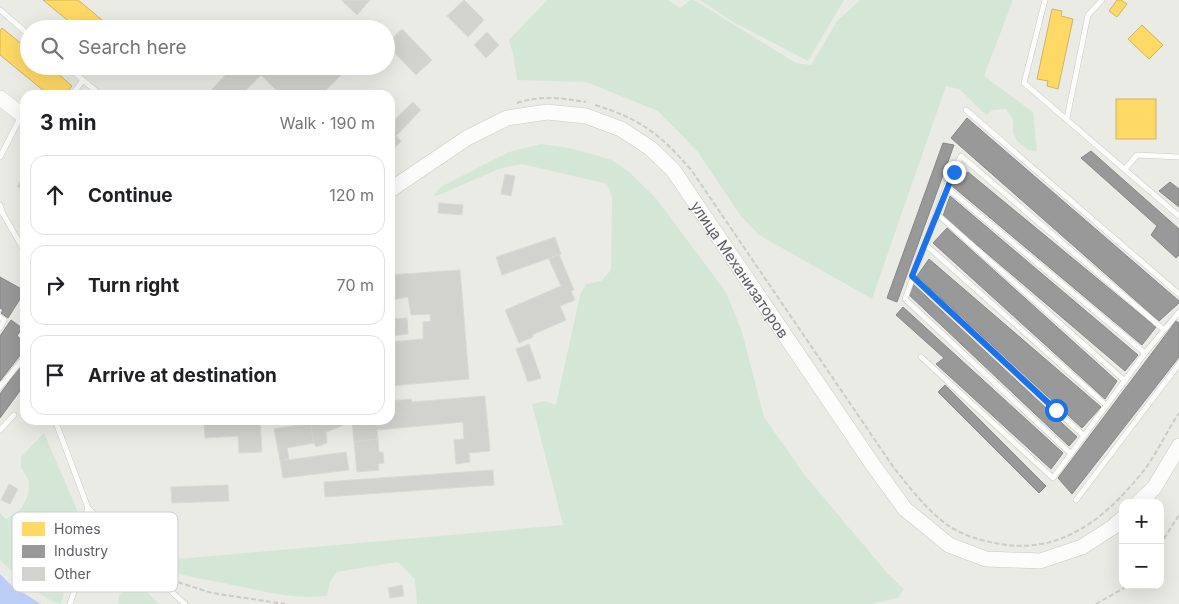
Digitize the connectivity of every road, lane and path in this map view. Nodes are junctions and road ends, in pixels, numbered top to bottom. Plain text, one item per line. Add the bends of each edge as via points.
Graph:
1 (1045, 0) edge
2 (1102, 0) edge
3 (0, 10) edge
4 (20, 27) edge
5 (77, 75) edge
6 (83, 80) junction
7 (76, 90) edge
8 (95, 90) edge
9 (0, 98) edge
10 (509, 105) dead end
11 (966, 110) dead end
12 (20, 113) edge
13 (1067, 118) junction
14 (20, 123) edge
15 (0, 157) edge
16 (1179, 157) edge
17 (1125, 168) junction
18 (395, 187) edge
19 (946, 187) junction
20 (0, 205) edge
21 (936, 213) junction
22 (1179, 216) edge
23 (20, 243) edge
24 (926, 245) junction
25 (912, 276) junction
26 (1179, 294) edge
27 (1179, 312) edge
28 (0, 317) edge
29 (0, 328) edge
30 (1164, 330) junction
31 (1145, 353) junction
32 (921, 357) dead end
33 (20, 363) edge
34 (1179, 364) edge
35 (1125, 381) junction
36 (0, 387) edge
37 (1106, 405) junction
38 (1179, 413) edge
39 (14, 415) dead end
40 (57, 425) edge
41 (0, 430) edge
42 (1083, 435) junction
43 (1179, 446) edge
44 (1070, 453) junction
45 (1142, 499) edge
46 (1076, 500) dead end
47 (88, 508) junction
48 (87, 512) edge
49 (92, 512) edge
50 (1179, 515) edge
51 (1176, 521) junction
52 (1119, 522) edge
53 (1179, 524) edge
54 (1161, 544) edge
55 (178, 582) edge
56 (1122, 589) edge
57 (74, 592) edge
58 (172, 592) edge
59 (70, 604) edge
60 (185, 604) edge
61 (286, 604) edge
62 (1096, 604) edge

1 - 13 lane via 1024,83
2 - 13 lane via 1088,15
3 - 4 lane
5 - 6 lane
6 - 7 lane
6 - 8 lane
9 - 12 main road
10 - 38 path via 557,97 588,102 619,112 647,127 670,145 718,208 894,468 918,498 946,524 960,532 981,541 1007,546 1038,546 1064,538 1096,520 1116,502 1142,473
11 - 26 lane
13 - 17 lane
14 - 15 lane
16 - 17 lane via 1137,155
17 - 22 lane
18 - 52 main road, улица Механизаторов via 467,138 507,118 547,112 586,116 621,129 650,148 674,170 873,465 906,509 949,545 986,559 1040,561 1082,547
19 - 21 lane
19 - 30 lane via 961,156
19 - 31 lane
20 - 23 lane
21 - 24 lane
21 - 35 lane
24 - 25 lane
24 - 37 lane
25 - 42 lane
25 - 44 lane via 905,299
27 - 30 lane
28 - 29 lane via 4,320
30 - 31 lane
31 - 35 lane
32 - 44 lane via 1053,478
33 - 36 lane
34 - 46 lane
35 - 37 lane
37 - 42 lane
39 - 41 lane
40 - 47 lane
42 - 44 lane
43 - 45 main road via 1154,488
47 - 48 lane
47 - 49 lane
50 - 51 path
51 - 53 path
51 - 54 path
55 - 61 path via 212,593
56 - 62 path
57 - 59 lane
58 - 60 lane

